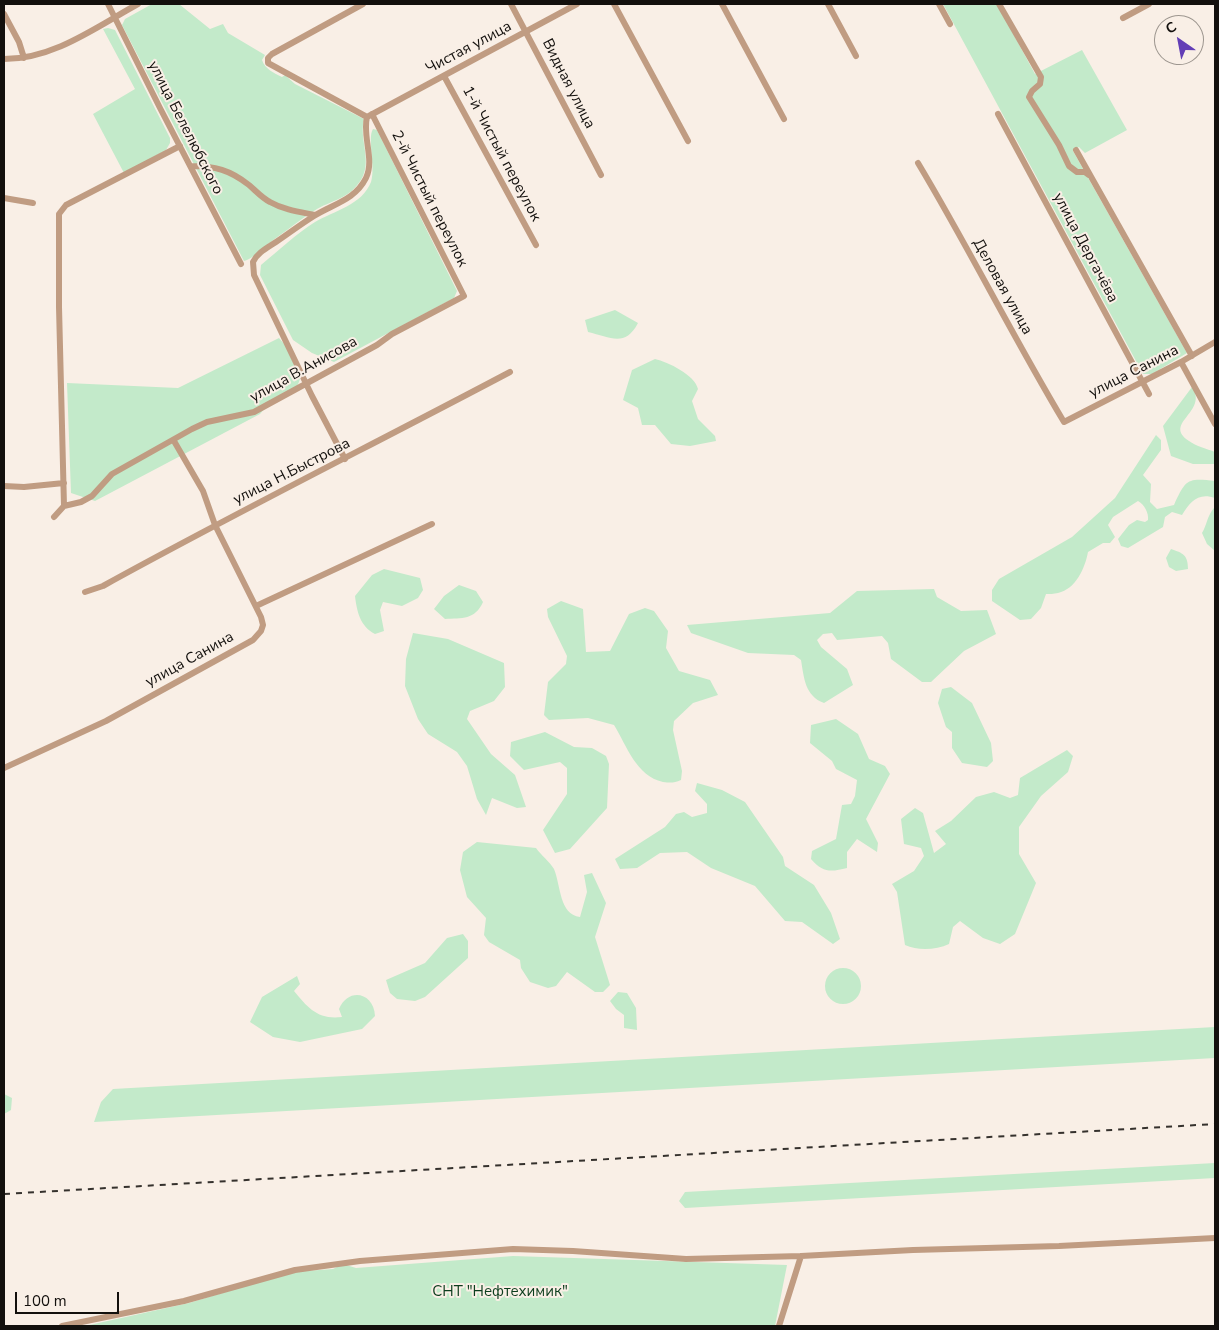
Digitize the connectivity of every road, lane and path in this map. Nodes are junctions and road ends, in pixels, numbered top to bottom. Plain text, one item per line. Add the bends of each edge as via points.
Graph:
1 (108, 4) edge
2 (138, 4) edge
3 (364, 4) edge
4 (511, 4) edge
5 (578, 4) edge
6 (614, 4) edge
7 (722, 4) edge
8 (828, 4) edge
9 (940, 4) edge
10 (1000, 4) edge
11 (1149, 4) edge
12 (4, 14) edge
13 (115, 16) junction
14 (1123, 18) dead end
15 (950, 24) dead end
16 (527, 32) junction
17 (856, 56) dead end
18 (24, 58) junction
19 (4, 59) edge
20 (444, 76) junction
21 (998, 114) dead end
22 (369, 115) junction
23 (784, 119) dead end
24 (688, 141) dead end
25 (180, 146) junction
26 (1076, 150) dead end
27 (918, 163) dead end
28 (191, 166) junction
29 (1089, 175) junction
30 (601, 176) dead end
31 (4, 198) edge
32 (33, 203) dead end
33 (315, 215) junction
34 (536, 245) dead end
35 (241, 264) dead end
36 (464, 296) joint
37 (1215, 342) edge
38 (1192, 356) junction
39 (1181, 362) junction
40 (510, 372) dead end
41 (1143, 381) junction
42 (306, 383) junction
43 (1150, 394) dead end
44 (1064, 422) joint
45 (1215, 424) edge
46 (174, 441) junction
47 (345, 459) junction
48 (64, 483) junction
49 (4, 486) edge
50 (64, 506) junction
51 (54, 517) dead end
52 (432, 524) dead end
53 (215, 525) junction
54 (85, 592) dead end
55 (256, 606) junction
56 (4, 768) edge
57 (1215, 1238) edge
58 (801, 1256) junction
59 (62, 1326) edge
60 (779, 1326) edge

1 - 13 street, улица Белелюбского
2 - 13 street
3 - 22 street via 272,54 268,63
4 - 16 street, Видная улица
5 - 16 street, Чистая улица
6 - 24 street
7 - 23 street
8 - 17 street
9 - 15 street
10 - 29 street, улица Дергачёва via 1041,78 1029,97 1069,166
11 - 14 street
12 - 18 street
13 - 18 street via 67,43
13 - 25 street, улица Белелюбского
16 - 20 street, Чистая улица
16 - 30 street, Видная улица
18 - 19 street
20 - 22 street, Чистая улица
20 - 34 street, 1-й Чистый переулок
21 - 41 street, улица Дергачёва
22 - 33 street via 364,127 369,163 366,177 346,200
22 - 36 street, 2-й Чистый переулок
25 - 28 street, улица Белелюбского
25 - 48 street via 61,209 58,220
26 - 29 street
27 - 44 street, Деловая улица
28 - 33 street via 223,170 237,176 268,202
28 - 35 street, улица Белелюбского
29 - 38 street
31 - 32 street
33 - 42 street via 261,252 253,262 254,275
36 - 42 street, улица В.Анисова
37 - 38 street, улица Санина
38 - 39 street, улица Санина
39 - 41 street, улица Санина
39 - 45 street
40 - 47 street, улица Н.Быстрова
41 - 43 street, улица Дергачёва
41 - 44 street, улица Санина
42 - 46 street, улица В.Анисова via 254,412 208,422
42 - 47 street
46 - 50 street, улица В.Анисова via 112,474 92,496
46 - 53 street, улица Санина via 203,491
47 - 53 street, улица Н.Быстрова
48 - 49 street
48 - 50 street
50 - 51 street, улица В.Анисова
52 - 55 street
53 - 54 street, улица Н.Быстрова via 103,586
53 - 55 street, улица Санина
55 - 56 street, улица Санина via 263,625 258,636 106,721
57 - 58 street
58 - 59 street via 686,1259 573,1250 513,1250 360,1261 295,1270 184,1301
58 - 60 street

